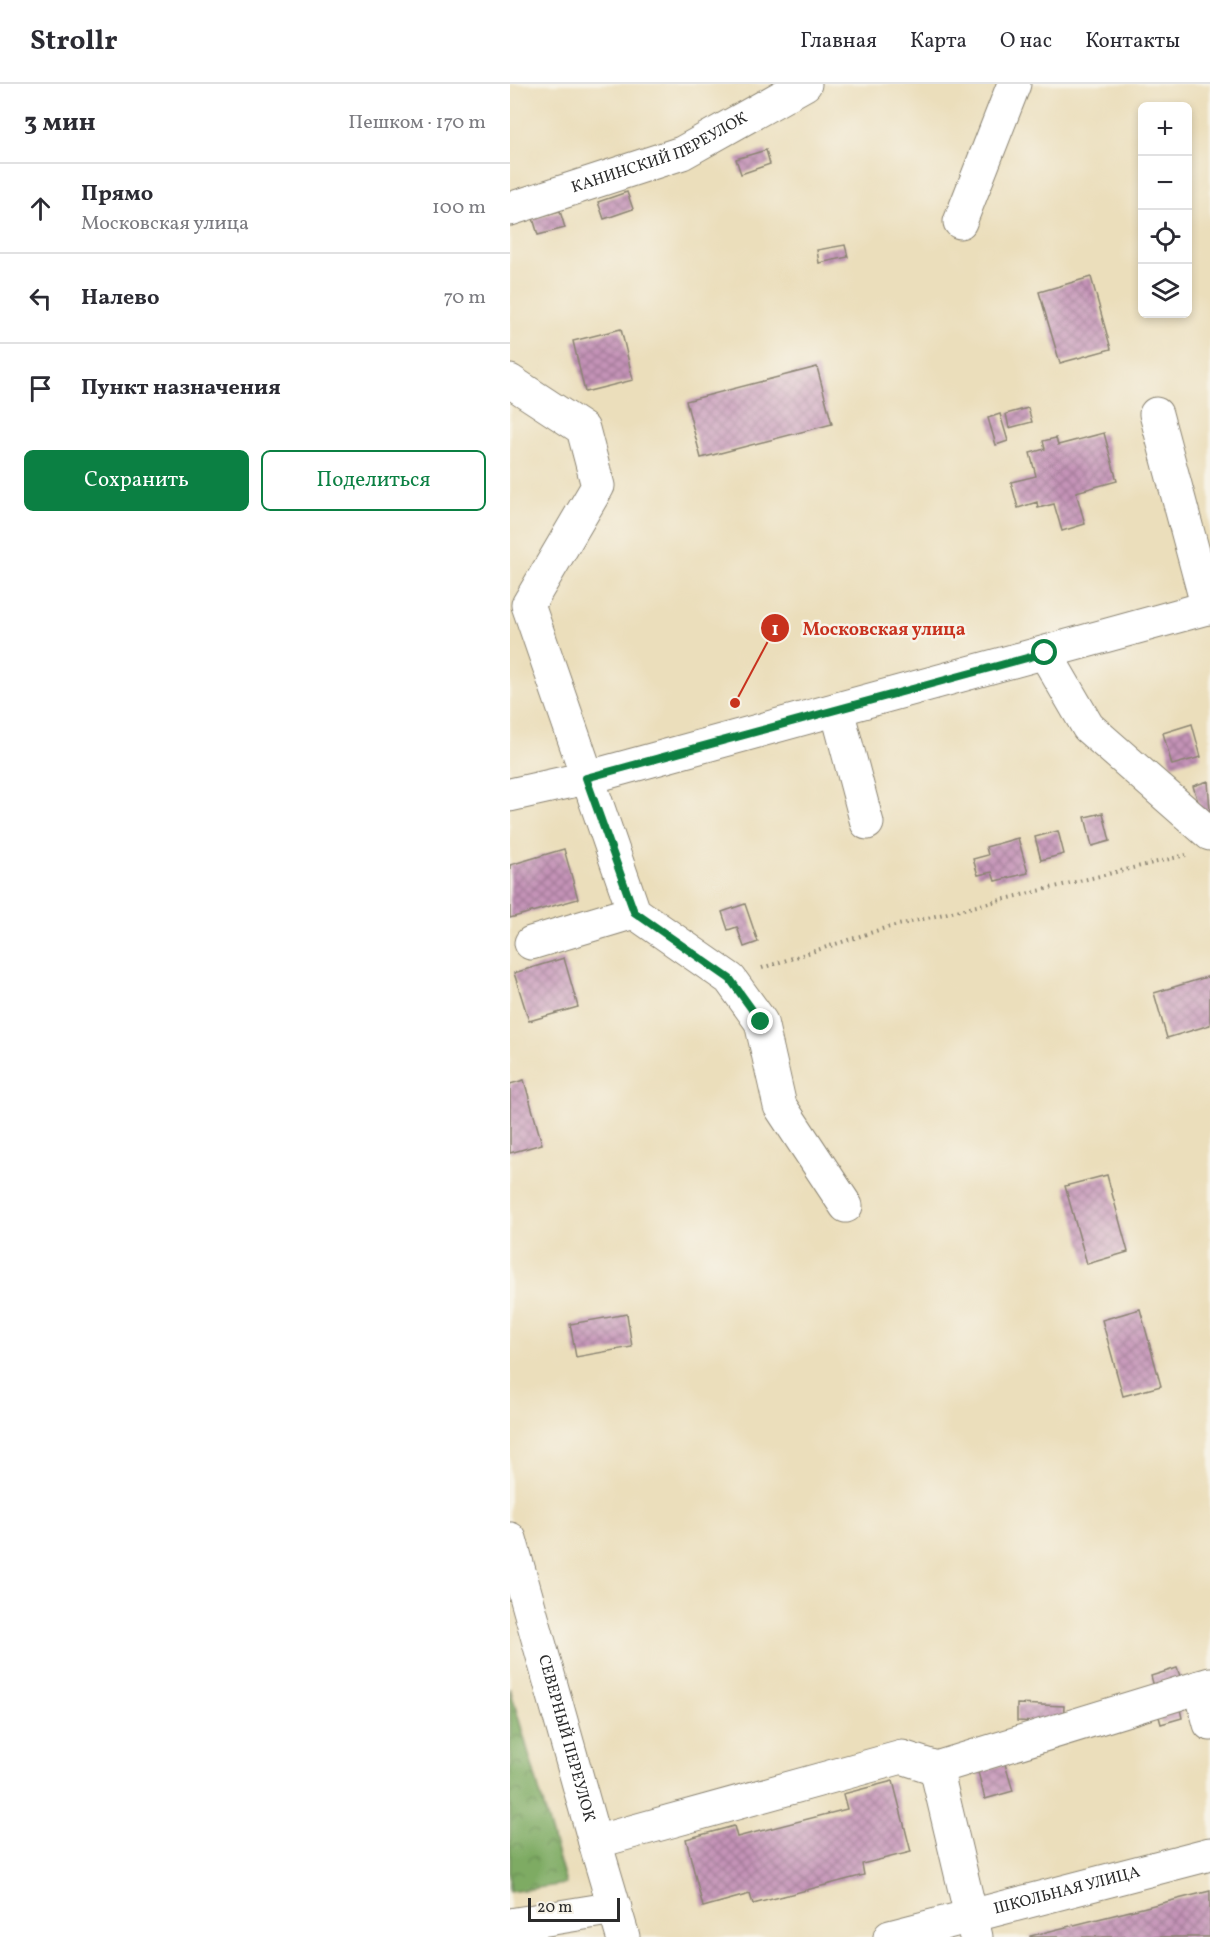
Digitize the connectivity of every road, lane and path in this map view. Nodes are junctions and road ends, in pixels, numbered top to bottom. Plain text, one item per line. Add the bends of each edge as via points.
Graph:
1 (805, 84) edge
2 (1014, 84) edge
3 (510, 209) edge
4 (960, 222) dead end
5 (510, 381) edge
6 (1156, 414) dead end
7 (1209, 608) edge
8 (1045, 653) junction
9 (837, 710) junction
10 (586, 778) junction
11 (510, 795) edge
12 (867, 823) dead end
13 (1199, 844) edge
14 (634, 912) junction
15 (531, 944) dead end
16 (730, 979) junction
17 (846, 1206) dead end
18 (510, 1539) edge
19 (1205, 1686) edge
20 (1210, 1724) edge
21 (936, 1768) junction
22 (594, 1842) junction
23 (1210, 1854) edge
24 (619, 1923) edge
25 (510, 1925) edge
26 (973, 1927) edge
27 (890, 1937) edge

1 - 3 street, КАНИНСКИЙ ПЕРЕУЛОК via 682,153
2 - 4 street
5 - 10 street via 583,429 598,486 528,605
6 - 7 street
7 - 8 street
8 - 9 street
8 - 13 street via 1088,727
9 - 10 street
9 - 12 street
10 - 11 street
10 - 14 street
13 - 16 path via 882,929
14 - 15 street
14 - 16 street
16 - 17 street via 761,1022 780,1106
18 - 22 street, СЕВЕРНЫЙ ПЕРЕУЛОК
19 - 20 street
19 - 21 street
21 - 22 street via 902,1757
21 - 26 street
22 - 24 street, СЕВЕРНЫЙ ПЕРЕУЛОК
23 - 26 street, ШКОЛЬНАЯ УЛИЦА
24 - 25 street
26 - 27 street, ШКОЛЬНАЯ УЛИЦА

